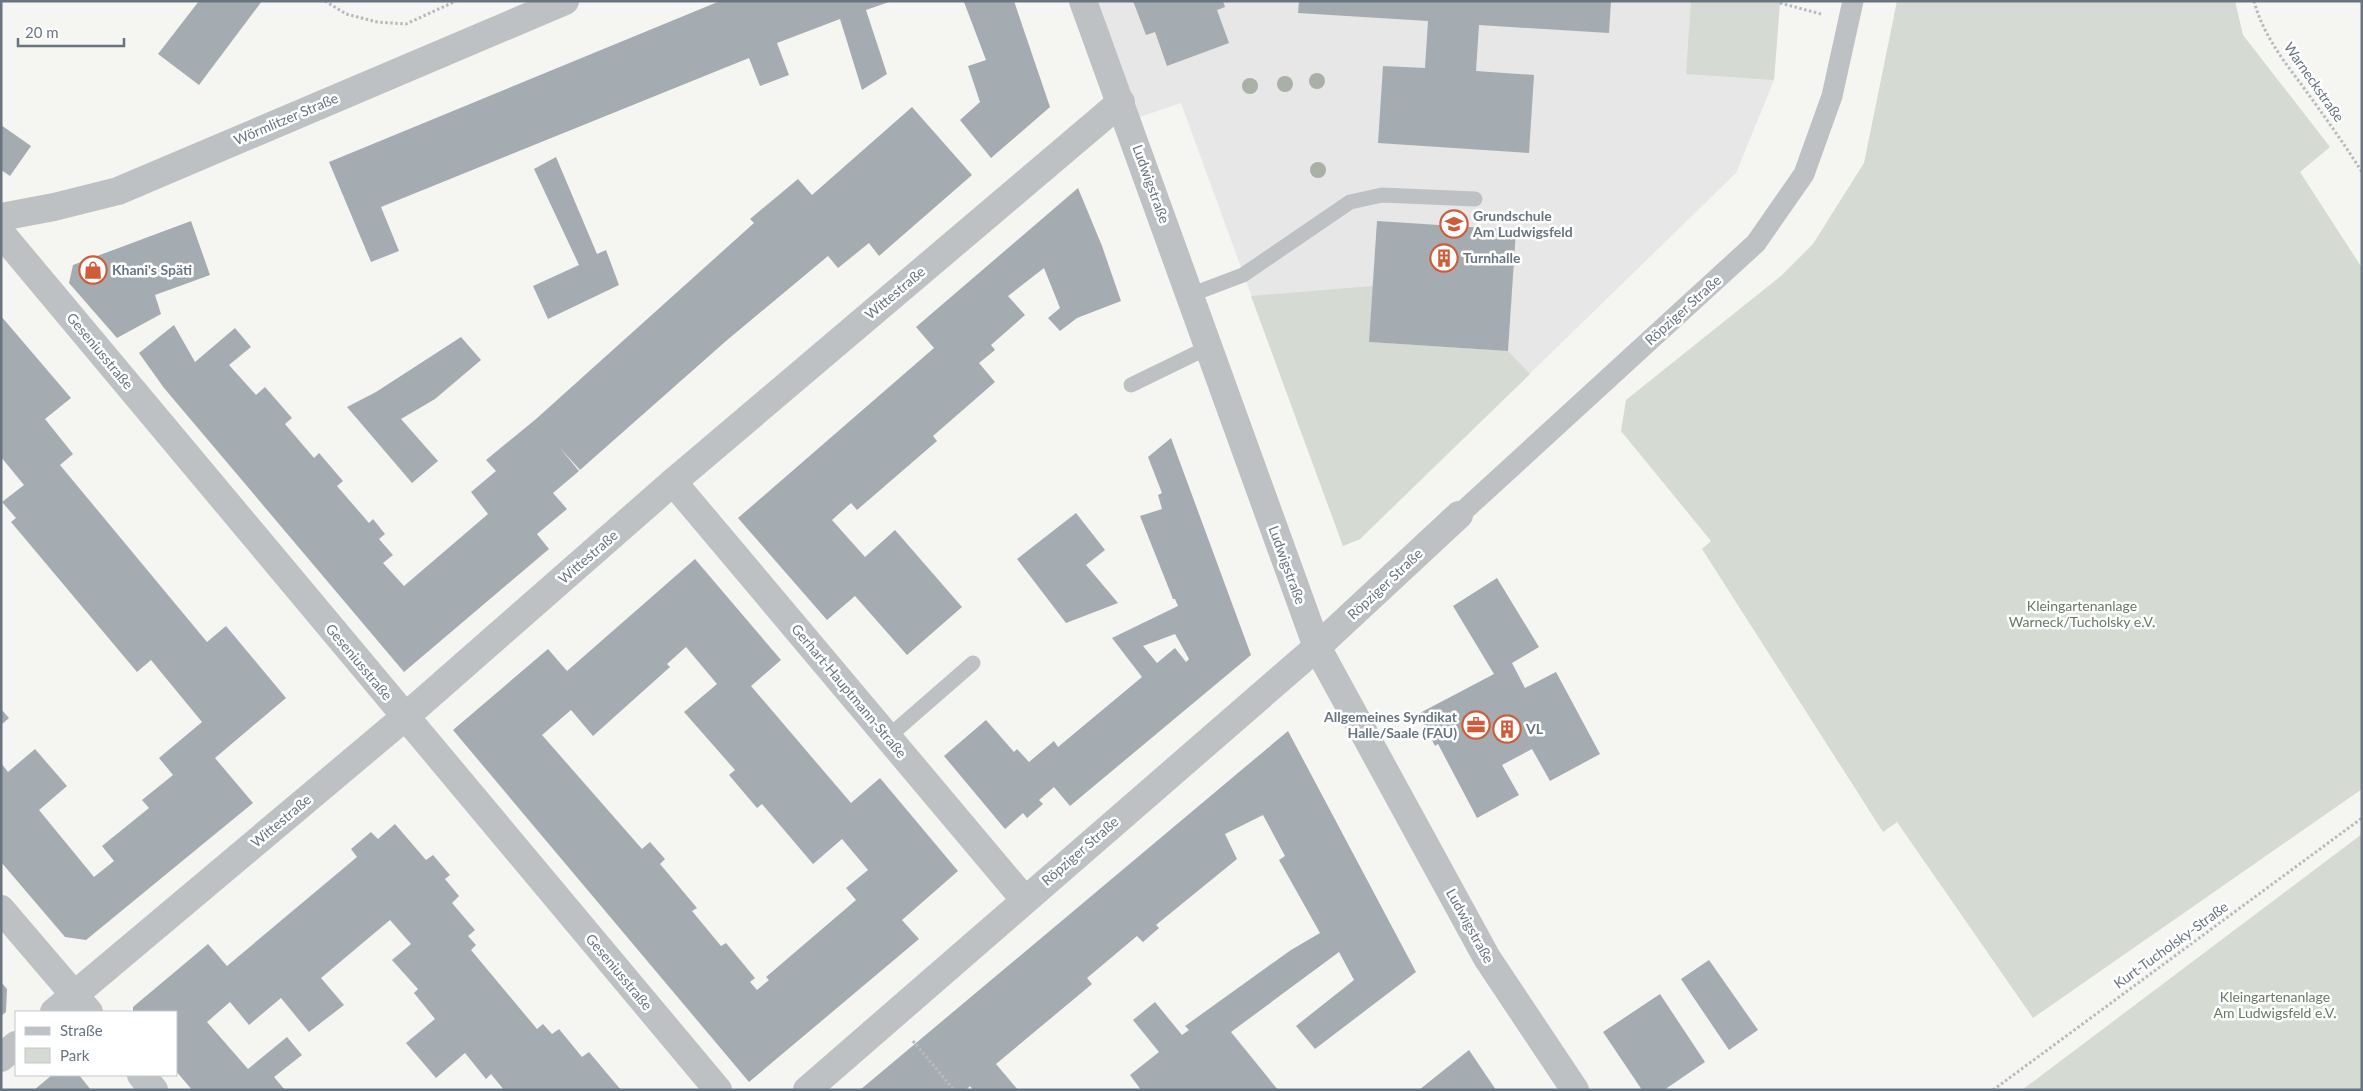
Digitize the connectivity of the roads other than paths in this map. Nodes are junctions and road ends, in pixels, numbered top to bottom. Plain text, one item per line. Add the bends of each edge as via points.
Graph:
1 (565, 1) edge
2 (1084, 1) edge
3 (1852, 1) edge
4 (1121, 102) junction
5 (1475, 199) dead end
6 (1, 217) edge
7 (1, 234) edge
8 (1190, 295) junction
9 (1209, 347) junction
10 (1131, 385) dead end
11 (673, 482) junction
12 (1459, 515) joint
13 (1317, 647) junction
14 (973, 663) dead end
15 (405, 717) junction
16 (888, 737) junction
17 (1024, 899) junction
18 (1, 909) edge
19 (72, 1007) edge
20 (15, 1046) edge
21 (1, 1058) edge
22 (142, 1076) edge
23 (154, 1090) edge
24 (718, 1090) edge
25 (807, 1090) edge
26 (1575, 1090) edge

1 - 6 street, Wörmlitzer Straße via 118,191
2 - 4 street, Ludwigstraße
3 - 12 street, Röpziger Straße via 1832,96 1804,174 1756,243
4 - 8 street, Ludwigstraße
4 - 11 street, Wittestraße
5 - 8 lane via 1382,195 1350,202 1243,275
7 - 15 street, Geseniusstraße
8 - 9 street, Ludwigstraße
9 - 10 lane
9 - 13 street, Ludwigstraße
11 - 15 street, Wittestraße
11 - 16 street, Gerhart-Hauptmann-Straße
12 - 13 street, Röpziger Straße
13 - 17 street, Röpziger Straße
13 - 26 street, Ludwigstraße via 1487,958
14 - 16 lane
15 - 19 street, Wittestraße
15 - 24 street, Geseniusstraße
16 - 17 street, Gerhart-Hauptmann-Straße
17 - 25 street, Röpziger Straße
18 - 19 street
20 - 21 street
22 - 23 street

